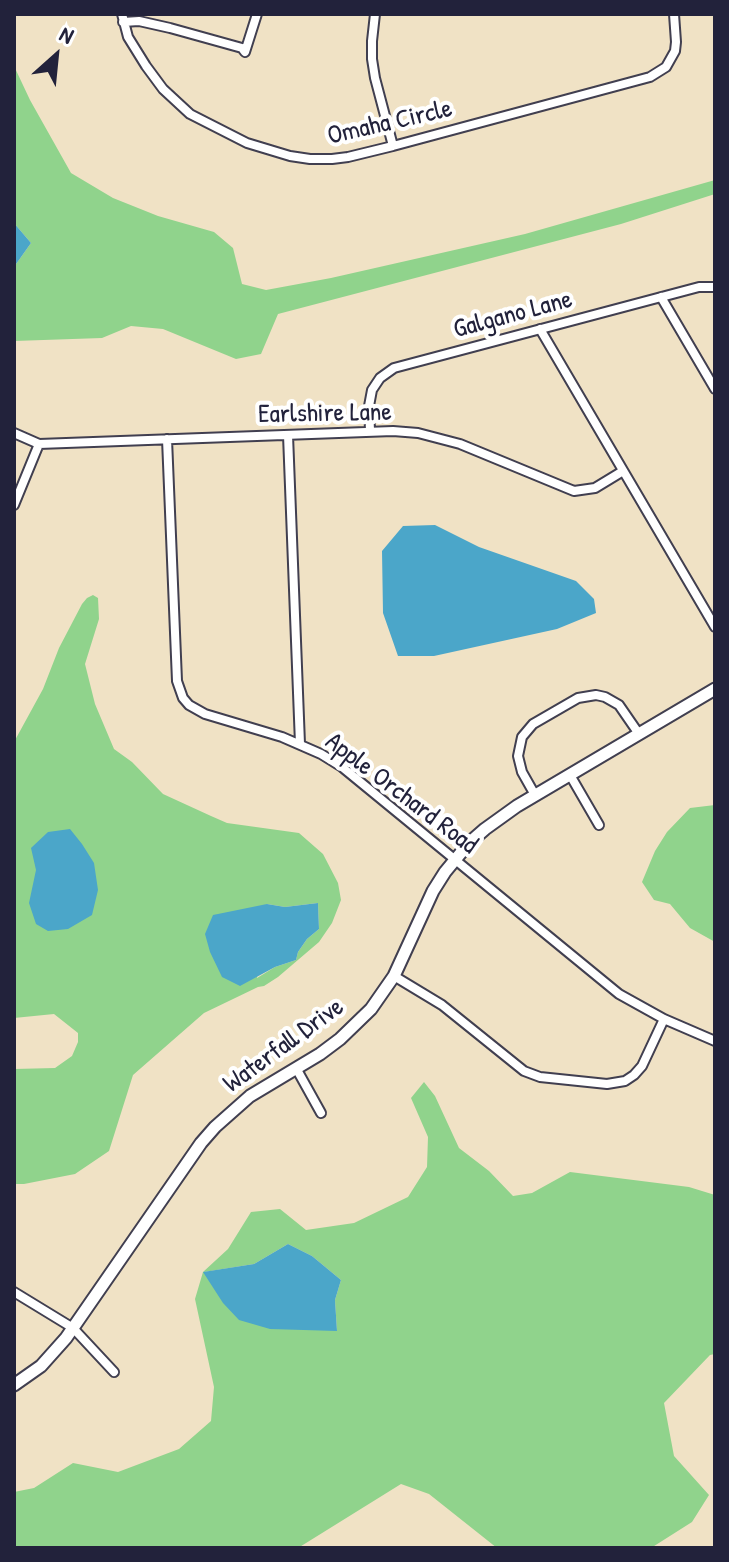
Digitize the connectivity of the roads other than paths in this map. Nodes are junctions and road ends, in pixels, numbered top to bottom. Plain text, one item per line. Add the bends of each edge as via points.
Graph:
1 (257, 14) edge
2 (375, 14) edge
3 (674, 14) edge
4 (123, 18) edge
5 (393, 146) junction
6 (715, 287) edge
7 (661, 297) junction
8 (540, 329) junction
9 (715, 389) edge
10 (370, 431) junction
11 (14, 433) edge
12 (288, 435) junction
13 (167, 439) junction
14 (39, 444) junction
15 (623, 471) junction
16 (14, 505) edge
17 (715, 627) edge
18 (715, 689) edge
19 (639, 734) junction
20 (300, 744) junction
21 (570, 775) junction
22 (535, 795) junction
23 (599, 825) dead end
24 (455, 860) junction
25 (394, 976) junction
26 (664, 1019) junction
27 (715, 1041) edge
28 (296, 1068) junction
29 (321, 1113) dead end
30 (14, 1292) edge
31 (73, 1328) junction
32 (114, 1372) dead end
33 (14, 1385) edge

1 - 4 street via 245,52
2 - 5 street via 372,59
3 - 5 street, Omaha Circle via 675,51 666,67 650,77
4 - 5 street, Omaha Circle via 128,37 163,89 190,114 225,133 310,159
6 - 7 street, Galgano Lane
7 - 8 street, Galgano Lane
7 - 9 street
8 - 10 street, Galgano Lane via 385,373 370,397
8 - 15 street
10 - 12 street, Earlshire Lane
10 - 15 street, Earlshire Lane via 450,441 574,491 595,488
11 - 14 street, Earlshire Lane
12 - 13 street, Earlshire Lane
12 - 20 street
13 - 14 street, Earlshire Lane
13 - 20 street, Apple Orchard Road via 179,690 196,710
14 - 16 street
15 - 17 street
18 - 19 street, Waterfall Drive
19 - 21 street, Waterfall Drive
19 - 22 street via 619,705 605,697 578,698 533,724 518,756
20 - 24 street, Apple Orchard Road via 342,767
21 - 22 street, Waterfall Drive
21 - 23 street
22 - 24 street, Waterfall Drive via 485,829
24 - 25 street, Waterfall Drive via 433,891
24 - 26 street, Apple Orchard Road via 619,994
25 - 26 street via 442,1005 524,1071 540,1077 625,1081 642,1066
25 - 28 street, Waterfall Drive via 356,1025
26 - 27 street, Apple Orchard Road
28 - 29 street
28 - 31 street, Waterfall Drive via 250,1096 201,1143
30 - 31 street
31 - 32 street
31 - 33 street, Waterfall Drive via 41,1366

